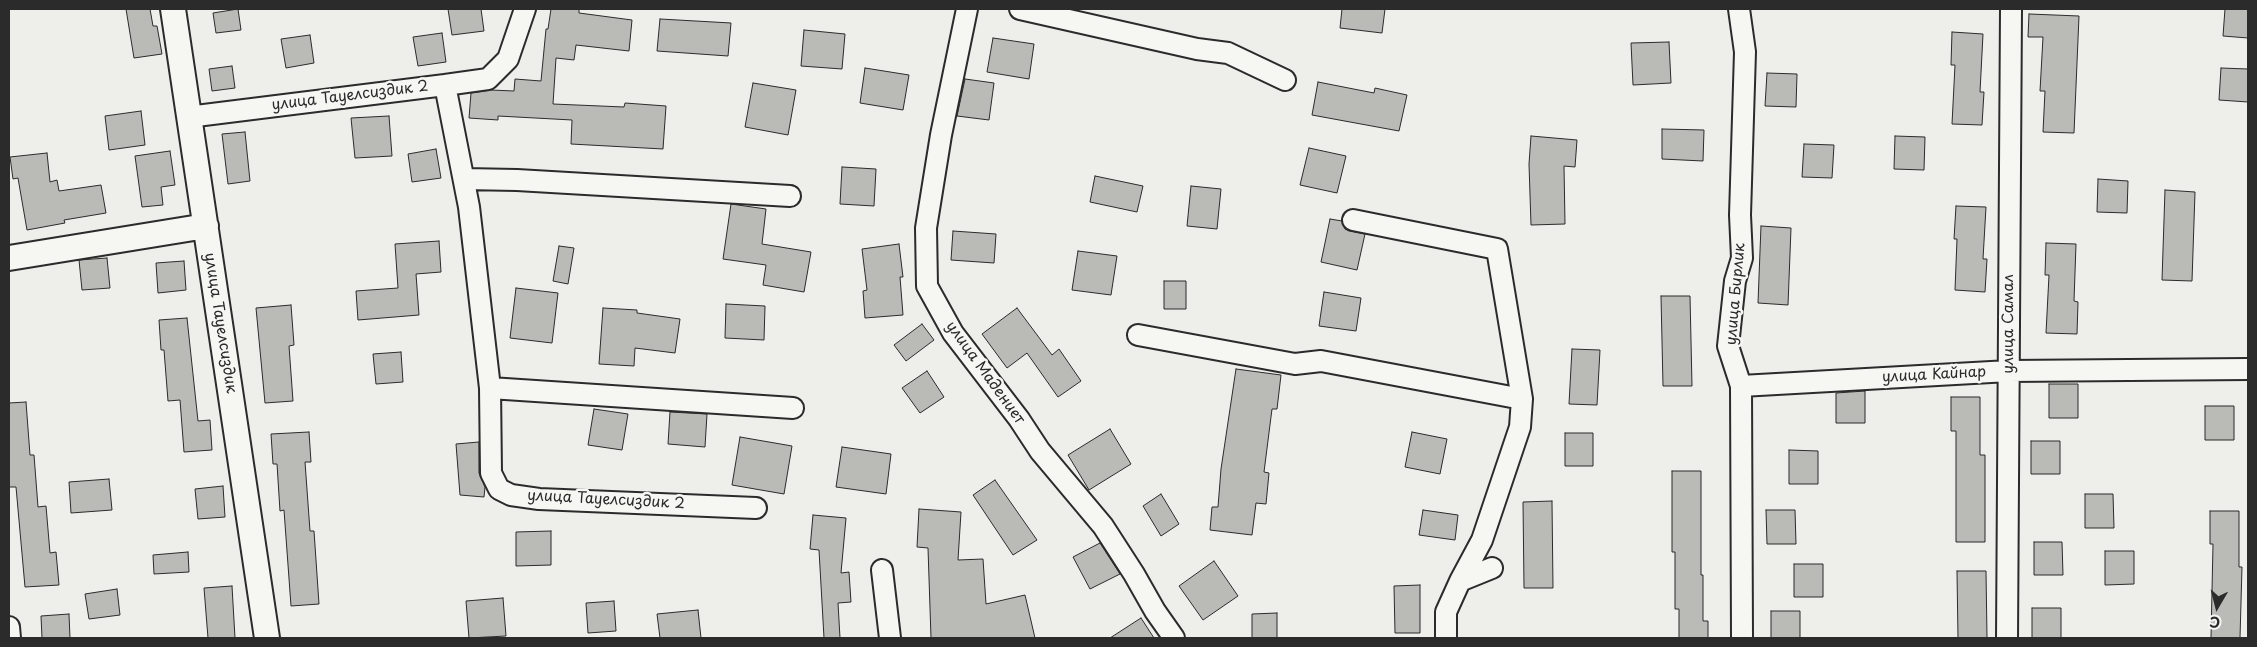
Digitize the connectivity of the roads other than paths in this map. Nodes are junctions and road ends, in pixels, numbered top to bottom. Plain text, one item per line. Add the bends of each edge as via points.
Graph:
1 (173, 9) edge
2 (524, 9) edge
3 (967, 9) edge
4 (1020, 9) edge
5 (1739, 9) edge
6 (2011, 9) edge
7 (1285, 80) dead end
8 (445, 84) junction
9 (188, 117) junction
10 (464, 180) junction
11 (790, 196) dead end
12 (1353, 220) dead end
13 (206, 226) junction
14 (9, 258) edge
15 (1138, 335) dead end
16 (2248, 369) edge
17 (2009, 371) junction
18 (1741, 386) junction
19 (490, 388) junction
20 (1522, 399) junction
21 (793, 408) dead end
22 (756, 508) dead end
23 (1492, 568) dead end
24 (882, 570) dead end
25 (1460, 581) junction
26 (9, 627) edge
27 (10, 638) edge
28 (268, 638) edge
29 (890, 638) edge
30 (1174, 638) edge
31 (1446, 638) edge
32 (1742, 638) edge
33 (2007, 638) edge

1 - 9 street, улица Тауелсиздик
2 - 8 street via 508,59 488,79
3 - 30 street, улица Мадениет via 926,228 926,286 954,333 1040,451 1103,526
4 - 7 street via 1197,49 1228,53
5 - 18 street, улица Бирлик via 1745,52 1740,205 1742,258 1735,281 1728,346
6 - 17 street, улица Самал
8 - 9 street, улица Тауелсиздик 2
8 - 10 street, улица Тауелсиздик 2
9 - 13 street, улица Тауелсиздик
10 - 11 street via 517,180
10 - 19 street, улица Тауелсиздик 2
12 - 20 street via 1497,249
13 - 14 street
13 - 28 street, улица Тауелсиздик
15 - 20 street via 1295,364 1321,360
16 - 17 street, улица Кайнар
17 - 18 street, улица Кайнар
17 - 33 street, улица Самал
18 - 32 street, улица Бирлик
19 - 21 street
19 - 22 street, улица Тауелсиздик 2 via 491,473 499,489 511,495 539,499
20 - 25 street via 1520,427 1482,540
23 - 25 street
24 - 29 street
25 - 31 street via 1446,612
26 - 27 street

